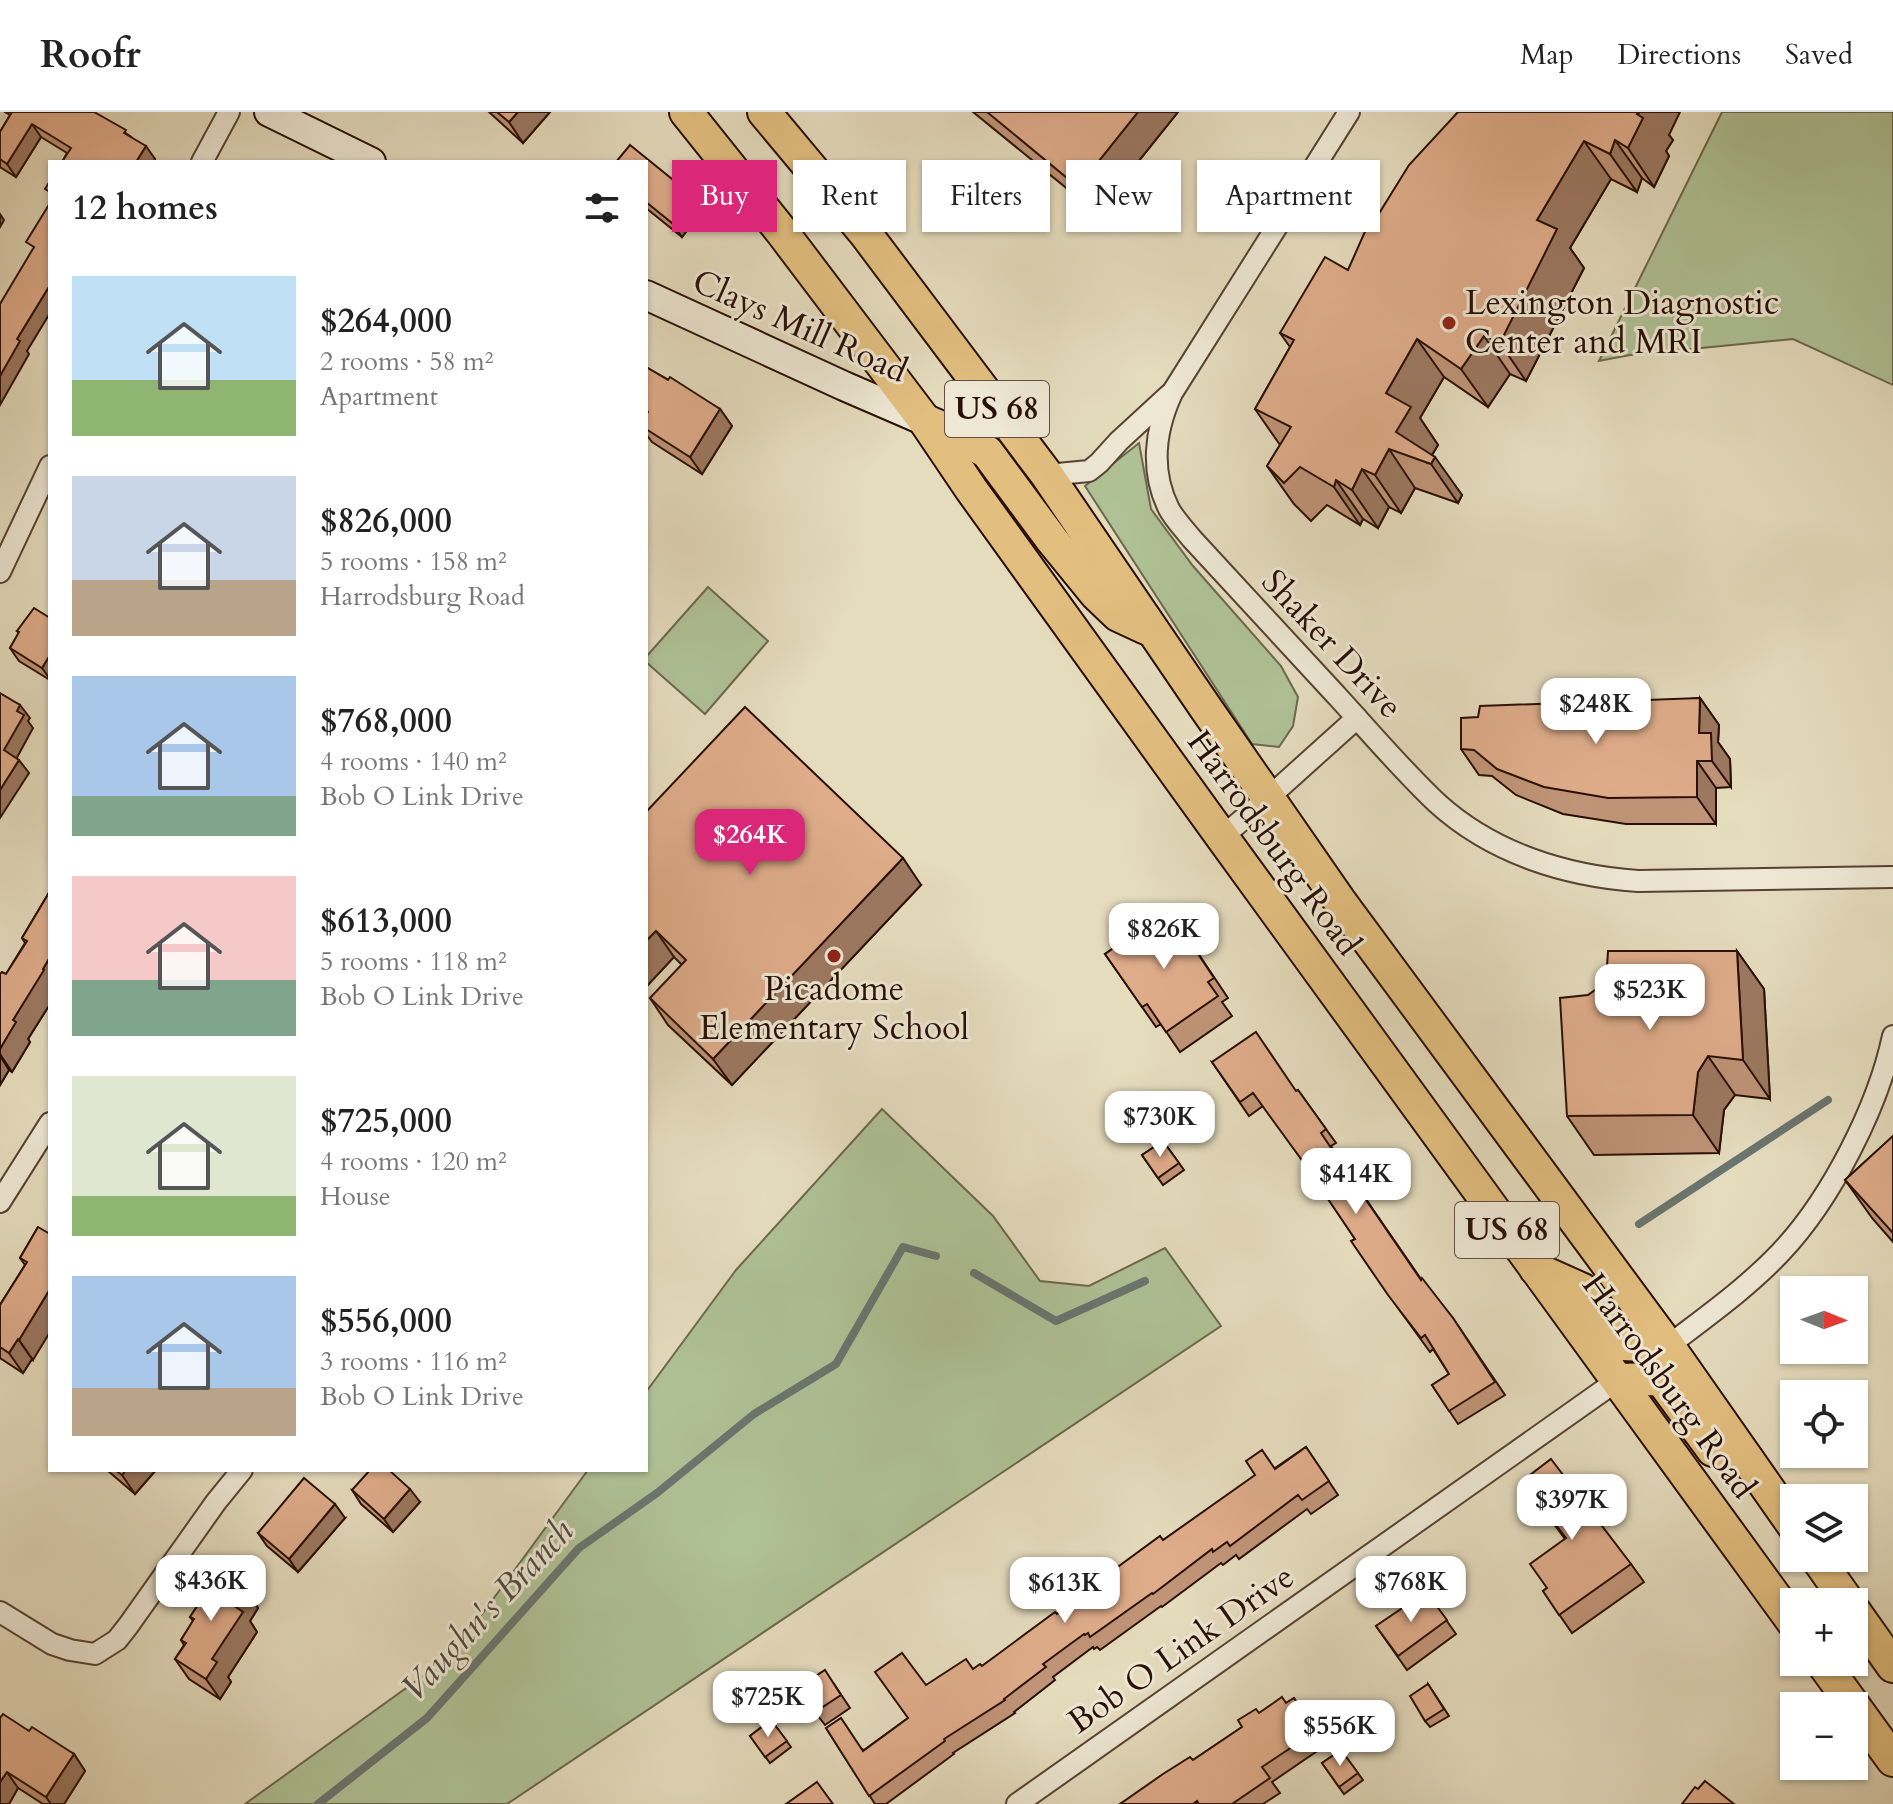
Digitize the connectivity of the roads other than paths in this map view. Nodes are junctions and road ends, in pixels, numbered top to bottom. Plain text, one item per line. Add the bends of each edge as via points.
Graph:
1 (229, 112) edge
2 (269, 112) edge
3 (686, 112) edge
4 (764, 112) edge
5 (1349, 112) edge
6 (203, 160) edge
7 (367, 160) edge
8 (648, 296) edge
9 (1172, 393) junction
10 (925, 421) junction
11 (48, 470) edge
12 (1047, 475) junction
13 (0, 572) edge
14 (1154, 632) junction
15 (1357, 718) junction
16 (1268, 798) junction
17 (1222, 837) junction
18 (1893, 877) edge
19 (1893, 1036) edge
20 (48, 1126) edge
21 (0, 1202) edge
22 (1535, 1269) junction
23 (1668, 1346) junction
24 (1618, 1380) junction
25 (1747, 1459) junction
26 (240, 1472) edge
27 (1780, 1506) edge
28 (1780, 1604) edge
29 (0, 1612) edge
30 (1868, 1632) edge
31 (1893, 1666) edge
32 (1832, 1676) edge
33 (1893, 1760) edge
34 (1017, 1804) edge

1 - 6 street
2 - 7 main road
3 - 10 main road, Harrodsburg Road / US 68
4 - 12 main road, Harrodsburg Road / US 68 via 865,233
5 - 9 street, Shaker Drive
8 - 10 main road, Clays Mill Road
9 - 12 street via 1089,471
9 - 15 street, Shaker Drive via 1157,439 1157,464 1171,512
10 - 14 main road via 987,452 1096,594 1118,615
10 - 17 main road, Harrodsburg Road / US 68
11 - 13 street
12 - 14 main road, Harrodsburg Road / US 68
14 - 16 main road, Harrodsburg Road / US 68
15 - 16 street
15 - 18 street, Shaker Drive via 1439,804 1509,850 1543,864 1638,881
16 - 17 street
16 - 23 main road, Harrodsburg Road / US 68
17 - 22 main road, Harrodsburg Road / US 68
19 - 23 street via 1862,1126 1814,1210 1740,1292
20 - 21 street
22 - 23 main road via 1583,1290 1622,1344
22 - 24 main road, Harrodsburg Road / US 68
23 - 25 main road, Harrodsburg Road / US 68
24 - 25 main road via 1661,1379 1713,1450
24 - 28 main road, Harrodsburg Road / US 68
24 - 34 street, Bob O Link Drive
25 - 27 main road, Harrodsburg Road / US 68
26 - 29 street via 117,1640 95,1654 52,1644
30 - 31 main road
32 - 33 main road

